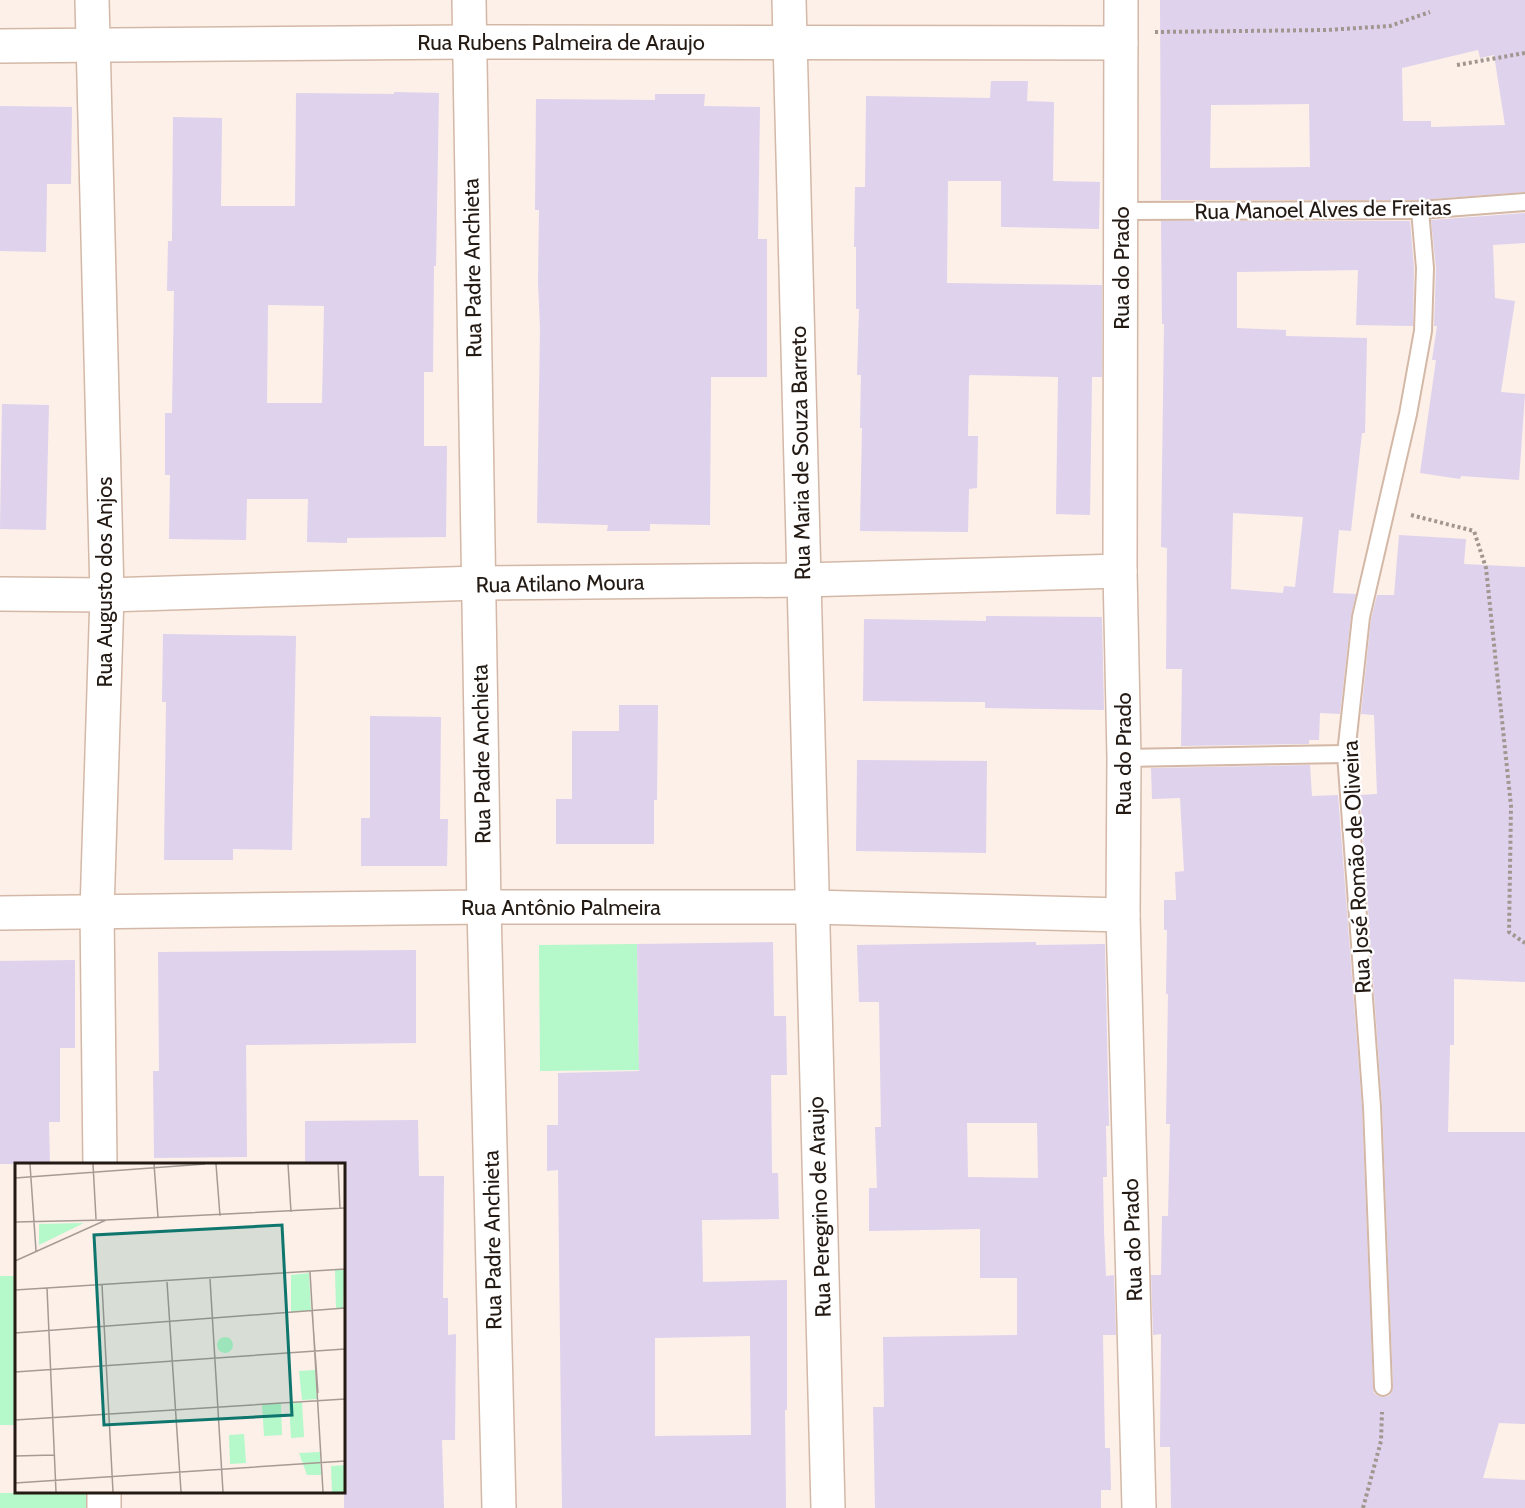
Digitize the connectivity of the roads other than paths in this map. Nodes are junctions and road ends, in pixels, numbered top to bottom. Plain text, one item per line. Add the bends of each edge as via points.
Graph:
1 (92, 0) edge
2 (469, 0) edge
3 (789, 0) edge
4 (1121, 0) edge
5 (1121, 38) junction
6 (468, 42) junction
7 (790, 42) junction
8 (0, 46) edge
9 (93, 46) junction
10 (1525, 202) edge
11 (1420, 210) junction
12 (1121, 211) junction
13 (1120, 571) junction
14 (803, 580) junction
15 (478, 584) junction
16 (0, 594) edge
17 (107, 595) junction
18 (1346, 754) junction
19 (1124, 758) junction
20 (484, 907) junction
21 (812, 907) junction
22 (97, 911) junction
23 (0, 913) edge
24 (1123, 915) junction
25 (100, 1163) edge
26 (1383, 1387) road end
27 (499, 1508) edge
28 (828, 1508) edge
29 (1139, 1508) edge

1 - 9 street, Rua Augusto dos Anjos
2 - 6 street, Rua Padre Anchieta
3 - 7 street, Rua Maria de Souza Barreto
4 - 5 street, Rua do Prado
5 - 7 street, Rua Rubens Palmeira de Araujo
5 - 12 street, Rua do Prado
6 - 7 street, Rua Rubens Palmeira de Araujo
6 - 9 street, Rua Rubens Palmeira de Araujo
6 - 15 street, Rua Padre Anchieta
7 - 14 street, Rua Maria de Souza Barreto
8 - 9 street, Rua Rubens Palmeira de Araujo
9 - 17 street, Rua Augusto dos Anjos
10 - 11 lane, Rua Manoel Alves de Freitas
11 - 12 lane, Rua Manoel Alves de Freitas
11 - 18 lane, Rua José Romão de Oliveira via 1425,268 1423,331 1361,617
12 - 13 street, Rua do Prado
13 - 14 street, Rua Atilano Moura
13 - 19 street, Rua do Prado
14 - 15 street, Rua Atilano Moura
14 - 21 street, Rua Maria de Souza Barreto
15 - 17 street, Rua Atilano Moura
15 - 20 street, Rua Padre Anchieta
16 - 17 street, Rua Atilano Moura
17 - 22 street, Rua Augusto dos Anjos
18 - 19 lane
18 - 26 lane, Rua José Romão de Oliveira via 1372,1107
19 - 24 street, Rua do Prado
20 - 21 street, Rua Antônio Palmeira
20 - 22 street, Rua Antônio Palmeira
20 - 27 street, Rua Padre Anchieta
21 - 24 street, Rua Antônio Palmeira
21 - 28 street, Rua Peregrino de Araujo
22 - 23 street, Rua Antônio Palmeira
22 - 25 street, Rua Augusto dos Anjos
24 - 29 street, Rua do Prado

